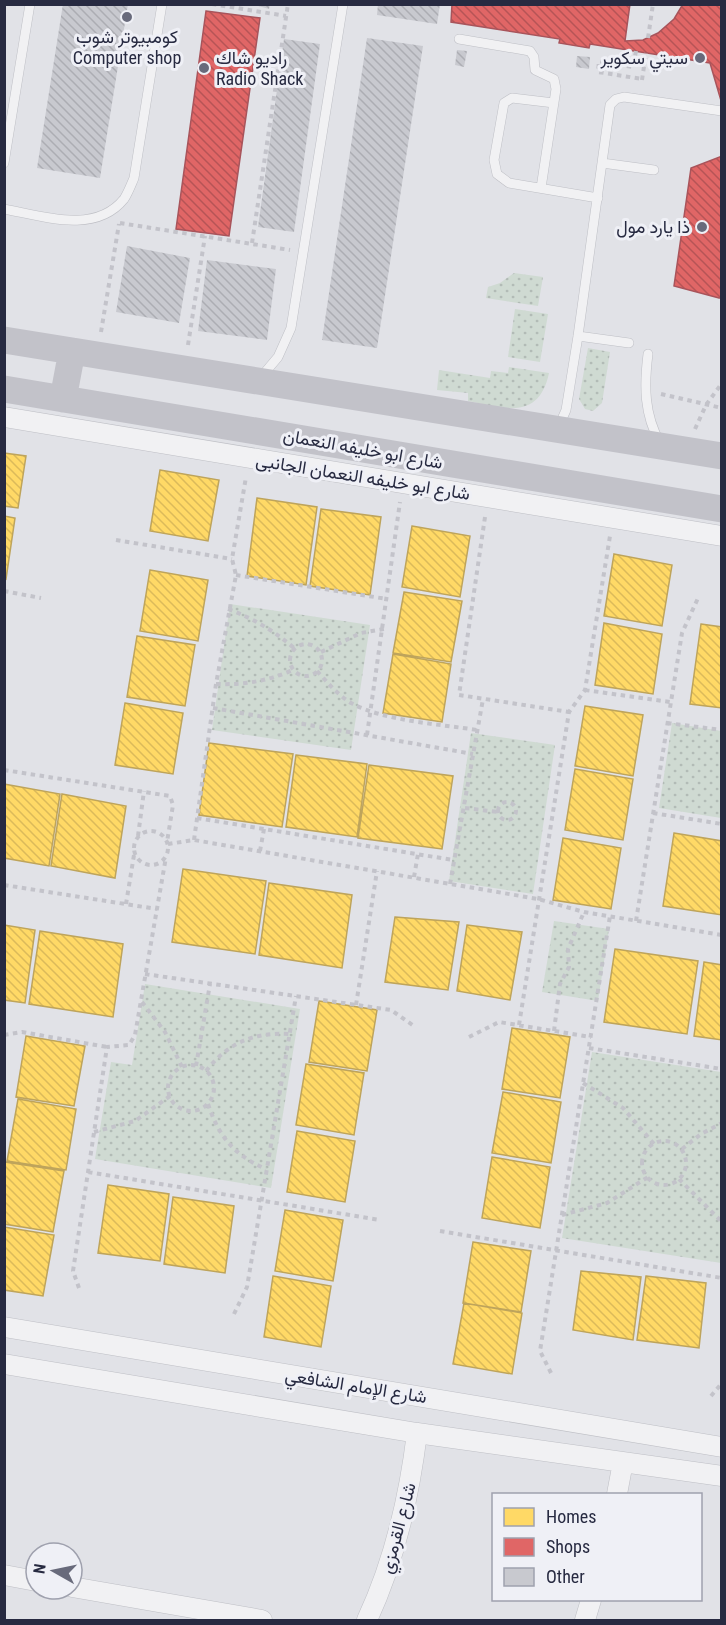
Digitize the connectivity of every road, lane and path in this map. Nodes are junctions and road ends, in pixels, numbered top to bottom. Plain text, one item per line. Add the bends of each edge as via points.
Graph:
1 (30, 4) edge
2 (162, 4) edge
3 (212, 4) edge
4 (288, 4) edge
5 (343, 4) edge
6 (653, 4) edge
7 (286, 16) junction
8 (648, 38) dead end
9 (459, 39) dead end
10 (636, 51) dead end
11 (645, 53) dead end
12 (554, 103) junction
13 (722, 111) edge
14 (602, 163) junction
15 (4, 164) edge
16 (654, 170) dead end
17 (541, 188) junction
18 (598, 198) junction
19 (4, 209) edge
20 (105, 214) junction
21 (119, 223) junction
22 (205, 236) junction
23 (252, 243) junction
24 (303, 252) junction
25 (578, 336) junction
26 (4, 340) edge
27 (629, 343) dead end
28 (85, 353) junction
29 (648, 354) dead end
30 (185, 369) junction
31 (258, 381) junction
32 (722, 383) edge
33 (4, 389) edge
34 (645, 390) junction
35 (63, 399) junction
36 (706, 405) junction
37 (722, 408) edge
38 (4, 417) edge
39 (558, 428) junction
40 (662, 445) junction
41 (709, 452) edge
42 (249, 459) junction
43 (403, 483) junction
44 (488, 498) junction
45 (722, 509) edge
46 (613, 519) junction
47 (722, 537) edge
48 (116, 540) dead end
49 (232, 559) junction
50 (236, 575) junction
51 (4, 591) edge
52 (699, 596) dead end
53 (41, 598) dead end
54 (387, 598) junction
55 (228, 609) junction
56 (384, 629) junction
57 (294, 648) junction
58 (321, 652) junction
59 (293, 670) junction
60 (318, 671) junction
61 (216, 684) junction
62 (585, 690) junction
63 (483, 699) junction
64 (671, 702) junction
65 (213, 708) junction
66 (371, 712) junction
67 (569, 712) junction
68 (667, 723) junction
69 (477, 730) junction
70 (722, 730) edge
71 (367, 735) junction
72 (473, 754) junction
73 (4, 770) edge
74 (144, 791) junction
75 (465, 808) junction
76 (498, 812) junction
77 (653, 813) junction
78 (197, 818) junction
79 (722, 824) edge
80 (264, 829) junction
81 (138, 837) junction
82 (194, 840) junction
83 (167, 843) junction
84 (260, 851) junction
85 (135, 854) junction
86 (418, 855) junction
87 (166, 857) junction
88 (453, 860) junction
89 (377, 871) junction
90 (414, 877) junction
91 (450, 884) junction
92 (4, 885) edge
93 (538, 899) junction
94 (126, 904) junction
95 (157, 909) junction
96 (584, 912) junction
97 (610, 916) junction
98 (636, 921) junction
99 (722, 935) edge
100 (146, 974) junction
101 (210, 984) junction
102 (296, 996) junction
103 (141, 1001) junction
104 (356, 1005) junction
105 (519, 1025) junction
106 (414, 1026) dead end
107 (554, 1031) junction
108 (289, 1034) junction
109 (4, 1035) edge
110 (469, 1037) dead end
111 (591, 1037) junction
112 (107, 1047) junction
113 (589, 1048) junction
114 (196, 1066) junction
115 (182, 1067) junction
116 (722, 1069) edge
117 (206, 1071) junction
118 (583, 1083) junction
119 (170, 1096) junction
120 (208, 1104) junction
121 (722, 1123) edge
122 (94, 1132) junction
123 (654, 1144) junction
124 (682, 1149) junction
125 (266, 1169) junction
126 (88, 1172) junction
127 (648, 1177) junction
128 (679, 1179) junction
129 (261, 1200) junction
130 (562, 1215) junction
131 (380, 1220) dead end
132 (722, 1222) edge
133 (440, 1231) dead end
134 (556, 1252) junction
135 (722, 1278) edge
136 (79, 1288) dead end
137 (234, 1314) dead end
138 (4, 1327) edge
139 (4, 1364) edge
140 (551, 1373) dead end
141 (722, 1383) edge
142 (711, 1396) dead end
143 (417, 1433) junction
144 (715, 1446) edge
145 (623, 1462) junction
146 (712, 1474) edge
147 (617, 1493) edge
148 (4, 1575) edge
149 (24, 1579) edge
150 (84, 1589) edge
151 (590, 1601) edge
152 (262, 1620) edge
153 (367, 1620) edge
154 (585, 1620) edge

1 - 15 lane
2 - 20 lane via 134,178 123,199
3 - 7 path
4 - 7 path
5 - 24 lane
6 - 8 path
7 - 23 path
9 - 12 lane via 530,51 535,70 551,76 556,84
10 - 11 path via 633,67 599,61 598,72 642,78
12 - 17 lane
12 - 17 lane via 512,98 502,108 494,160 497,174 509,183
13 - 14 lane via 624,97 612,101
14 - 16 lane
14 - 18 lane
17 - 18 lane
18 - 25 lane
19 - 20 lane via 67,220 87,220
20 - 21 path
21 - 22 path
21 - 28 path
22 - 23 path
22 - 30 path
23 - 24 path
24 - 31 lane via 291,328 278,357
25 - 27 lane
25 - 39 lane via 566,410
26 - 28 street
28 - 30 street
28 - 35 street
29 - 34 lane
30 - 31 street
31 - 39 street
32 - 36 path
33 - 35 street, شارع ابو خليفه النعمان
34 - 36 path
34 - 40 lane via 650,418
35 - 45 street, شارع ابو خليفه النعمان
36 - 37 path
36 - 41 path
38 - 42 street, شارع ابو خليفه النعمان الجانبى
39 - 40 street
40 - 41 street
42 - 43 street, شارع ابو خليفه النعمان الجانبى
42 - 49 path
43 - 44 street, شارع ابو خليفه النعمان الجانبى
43 - 54 path
44 - 46 street, شارع ابو خليفه النعمان الجانبى
44 - 63 path via 459,695
46 - 47 street, شارع ابو خليفه النعمان الجانبى
46 - 62 path
48 - 49 path
49 - 50 path
50 - 54 path
50 - 55 path
51 - 53 path
52 - 64 path via 682,633
54 - 56 path
55 - 57 path via 275,631
55 - 61 path
56 - 58 path via 361,633
56 - 66 path
57 - 58 path via 308,643
57 - 59 path via 290,655
58 - 60 path
59 - 60 path via 305,676
59 - 61 path via 243,685
60 - 66 path via 350,702
61 - 65 path
62 - 64 path
62 - 67 path
63 - 67 path
63 - 69 path
64 - 68 path
65 - 71 path
65 - 78 path
66 - 69 path
66 - 71 path
67 - 93 path
68 - 70 path
68 - 77 path
69 - 72 path
71 - 72 path
72 - 75 path
73 - 74 path
74 - 81 path
74 - 83 path via 173,799
75 - 76 path
75 - 88 path
76 - 76 path via 507,802 517,811 508,820
77 - 79 path
77 - 98 path
78 - 80 path
78 - 82 path
80 - 84 path
80 - 86 path
81 - 83 path via 151,831 161,834
81 - 85 path
82 - 83 path
82 - 84 path
83 - 87 path
84 - 89 path
85 - 87 path via 146,865 157,864
85 - 94 path
86 - 88 path
86 - 90 path
87 - 95 path
88 - 91 path
89 - 90 path
89 - 104 path
90 - 91 path
91 - 93 path
92 - 94 path
93 - 96 path
93 - 105 path
94 - 95 path
95 - 100 path
96 - 97 path
96 - 107 path via 568,949 569,967 560,984
97 - 98 path
97 - 111 path
98 - 99 path
100 - 101 path
100 - 103 path
101 - 102 path
101 - 114 path
102 - 104 path
102 - 108 path
103 - 112 path via 135,1035 129,1045
103 - 115 path via 165,1032
104 - 106 path via 391,1010
105 - 107 path
105 - 110 path via 498,1022
107 - 111 path
108 - 117 path via 270,1033 242,1040 218,1056
108 - 125 path
109 - 112 path via 22,1032
111 - 113 path
112 - 122 path
113 - 116 path
113 - 118 path
114 - 115 path
114 - 117 path
115 - 119 path via 170,1079
117 - 120 path via 214,1087
118 - 123 path via 623,1108
118 - 130 path
119 - 120 path via 173,1103 186,1111
119 - 122 path via 135,1121
120 - 125 path via 215,1126 228,1145 245,1160
121 - 124 path
122 - 126 path
123 - 124 path via 663,1141
123 - 127 path via 643,1159
124 - 128 path via 685,1170
125 - 129 path
126 - 129 path
126 - 136 path via 73,1271
127 - 128 path via 663,1185
127 - 130 path via 607,1203
128 - 132 path
129 - 131 path
129 - 137 path via 247,1287
130 - 134 path
133 - 134 path
134 - 135 path
134 - 140 path via 540,1351
138 - 144 street, شارع الإمام الشافعي
139 - 143 street, شارع الإمام الشافعي
141 - 142 path
143 - 145 street, شارع الإمام الشافعي
143 - 153 street, شارع القرمزي via 398,1539
144 - 146 street
145 - 146 street, شارع الإمام الشافعي
145 - 147 street
148 - 149 street
150 - 152 street
151 - 154 street

